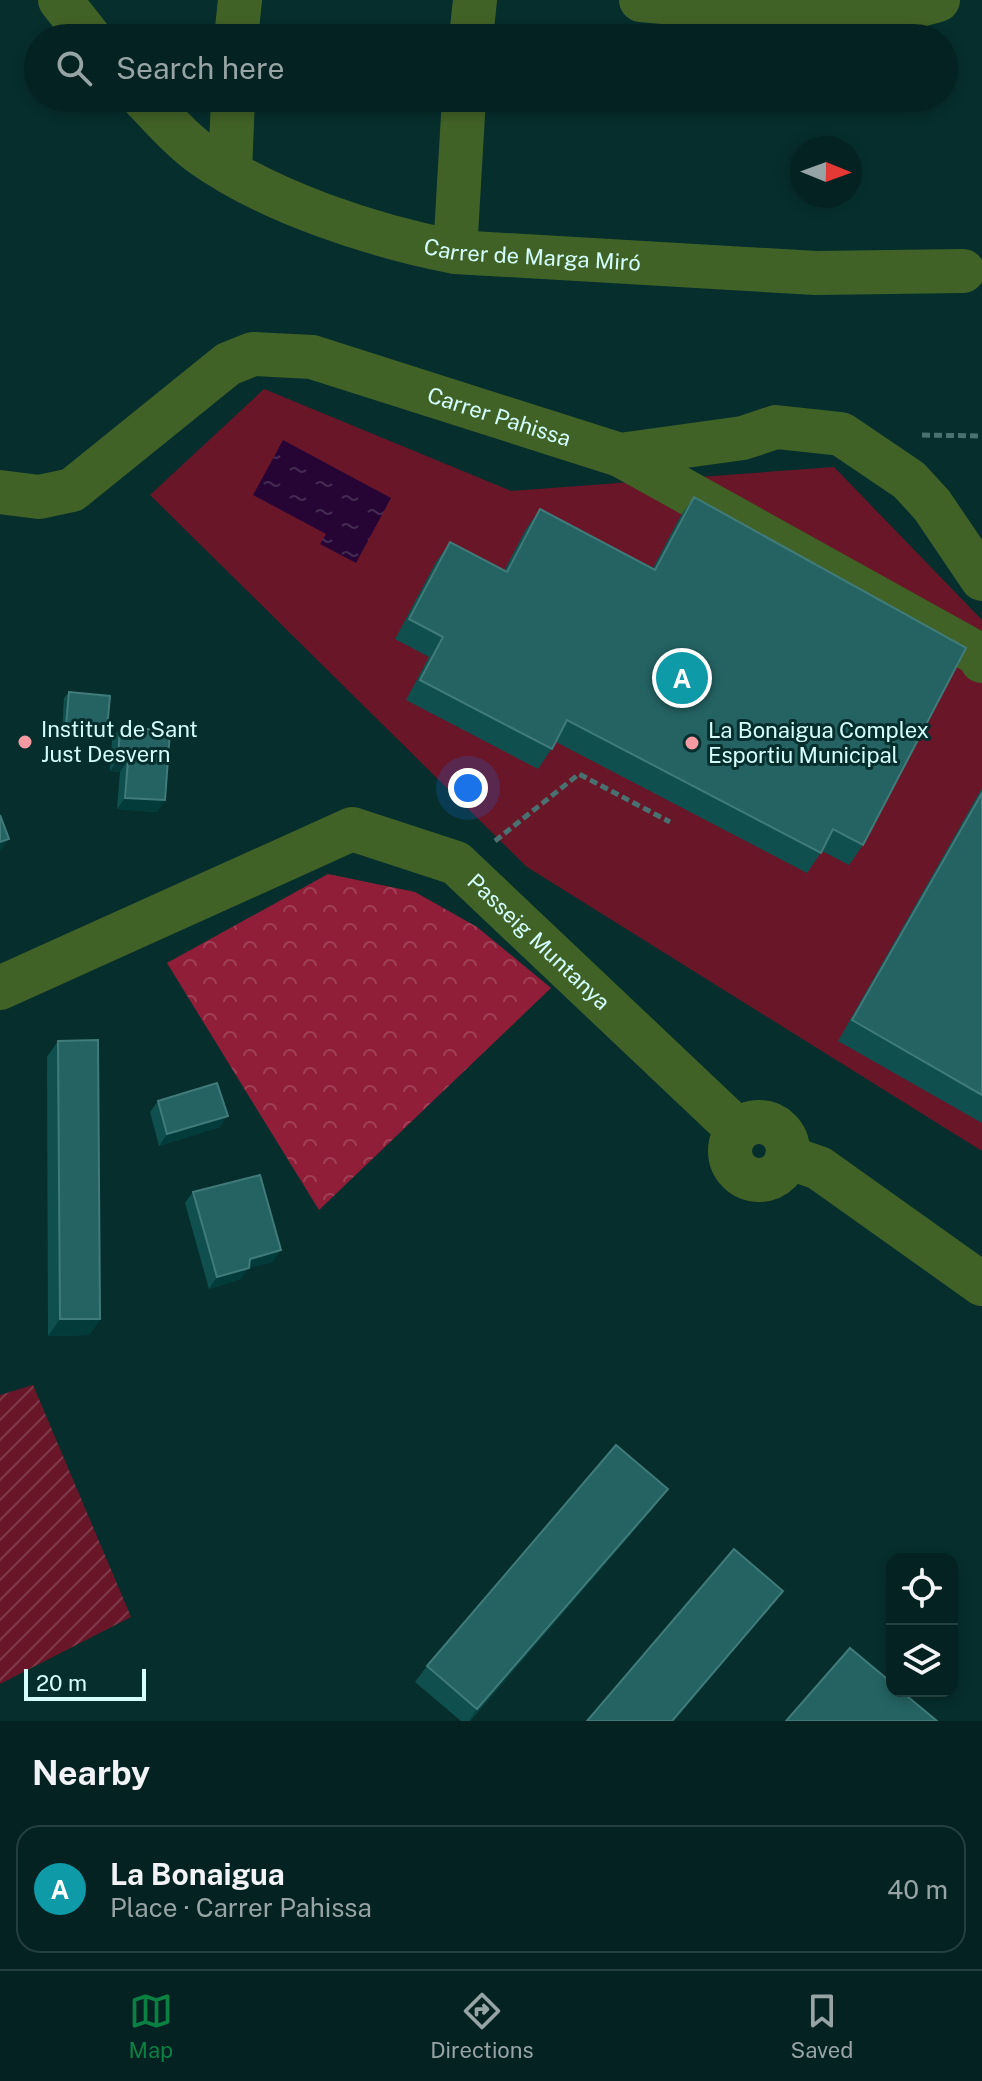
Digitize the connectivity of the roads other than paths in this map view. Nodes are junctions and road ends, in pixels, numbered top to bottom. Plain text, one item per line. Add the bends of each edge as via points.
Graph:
1 (60, 0) edge
2 (240, 0) edge
3 (475, 0) edge
4 (641, 0) edge
5 (938, 0) edge
6 (79, 24) edge
7 (237, 24) edge
8 (472, 24) edge
9 (157, 112) edge
10 (232, 112) edge
11 (463, 112) edge
12 (230, 172) junction
13 (455, 252) junction
14 (963, 271) dead end
15 (620, 455) junction
16 (0, 492) edge
17 (982, 579) edge
18 (982, 661) edge
19 (0, 988) edge
20 (982, 1284) edge

1 - 6 street
2 - 7 street
3 - 8 street
4 - 5 street via 837,10 918,7
9 - 12 street, Carrer de Marga Miró via 198,152
10 - 12 street
11 - 13 street
12 - 13 street, Carrer de Marga Miró via 354,226
13 - 14 street, Carrer de Marga Miró via 816,273
15 - 16 street, Carrer Pahissa via 342,365 312,357 253,354 228,364 72,490 39,497
15 - 17 street, Carrer Pahissa via 743,438 776,427 841,434 909,480
15 - 18 street via 980,655
19 - 20 street, Passeig Muntanya via 352,829 456,863 738,1130 730,1154 743,1175 773,1177 787,1157 819,1168

